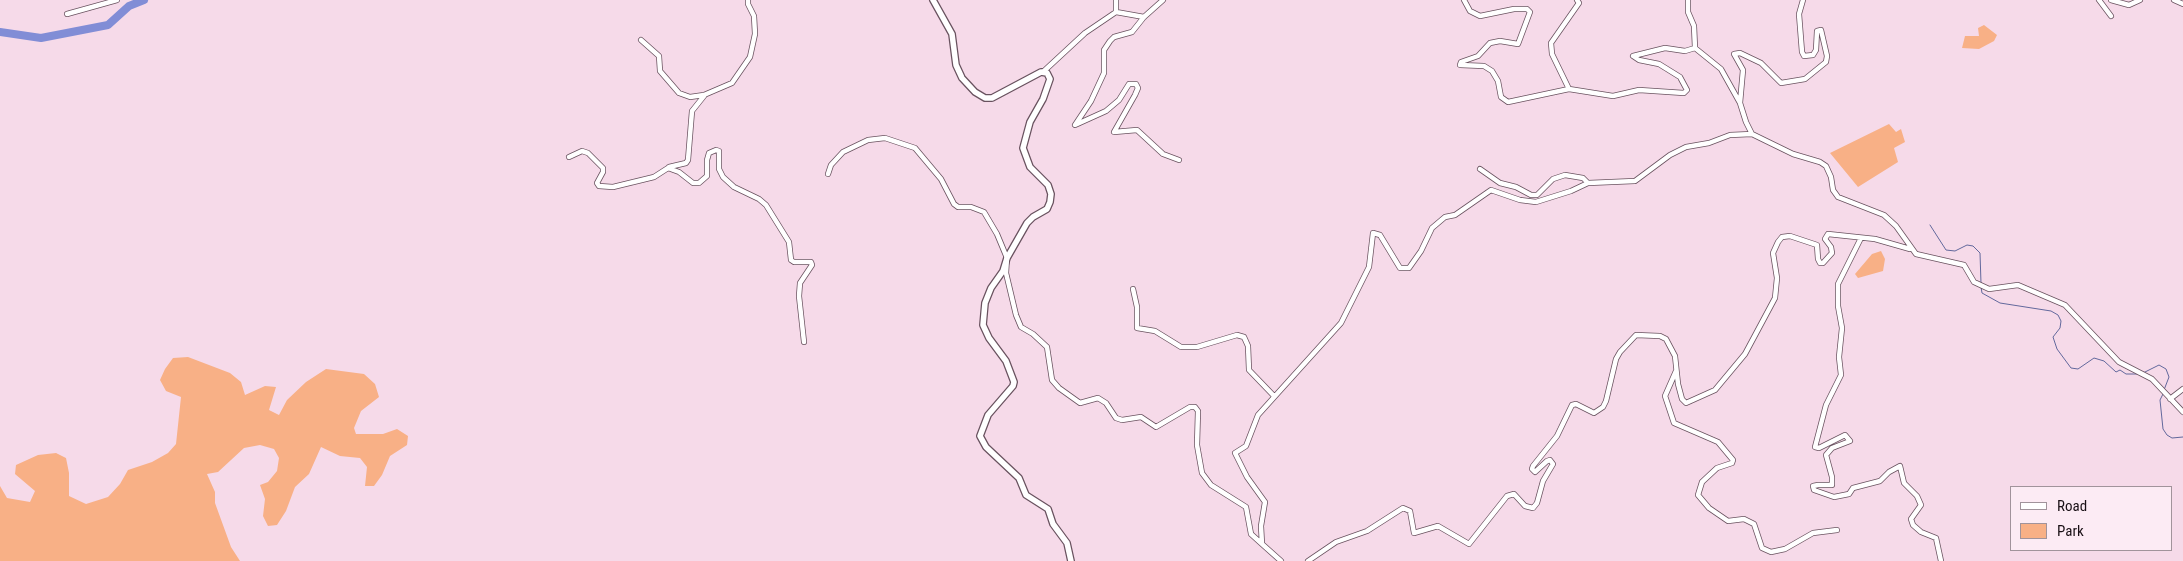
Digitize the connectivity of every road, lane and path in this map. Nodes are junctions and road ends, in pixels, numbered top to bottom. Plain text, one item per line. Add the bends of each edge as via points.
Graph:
1 (117, 0) edge
2 (748, 0) edge
3 (933, 0) edge
4 (1116, 0) edge
5 (1163, 0) edge
6 (1464, 0) edge
7 (1577, 0) edge
8 (1688, 0) edge
9 (1803, 0) edge
10 (2100, 0) edge
11 (2111, 0) edge
12 (2140, 0) edge
13 (2174, 0) edge
14 (2183, 4) edge
15 (1116, 12) junction
16 (68, 14) dead end
17 (2110, 16) dead end
18 (1144, 17) junction
19 (641, 40) dead end
20 (1695, 48) junction
21 (1044, 71) junction
22 (1568, 89) junction
23 (704, 95) junction
24 (1740, 103) junction
25 (1752, 134) junction
26 (569, 157) dead end
27 (1179, 160) dead end
28 (668, 168) junction
29 (1480, 169) dead end
30 (828, 174) dead end
31 (1588, 183) junction
32 (1861, 238) junction
33 (1910, 249) junction
34 (1007, 258) junction
35 (1133, 289) dead end
36 (804, 342) dead end
37 (1677, 370) junction
38 (2183, 389) edge
39 (1274, 396) junction
40 (2170, 399) junction
41 (2183, 412) edge
42 (1837, 530) dead end
43 (1262, 544) junction
44 (1071, 561) edge
45 (1280, 561) edge
46 (1308, 561) edge
47 (1941, 561) edge

1 - 16 street
2 - 23 street via 754,16 755,34 750,56 732,84
3 - 21 street via 952,34 956,64 962,78 975,92 992,98
4 - 15 street
5 - 18 street
6 - 22 street via 1470,11 1480,16 1514,9 1530,12 1518,44 1490,43 1478,56 1460,65 1484,66 1492,71 1501,97 1508,102
7 - 22 street via 1551,43 1552,54
8 - 20 street
9 - 24 street via 1798,14 1802,52 1804,56 1813,55 1817,31 1821,30 1827,49 1826,62 1805,79 1781,83 1761,63 1750,56 1735,53 1734,57 1744,73
10 - 17 street
11 - 12 street via 2129,5
13 - 14 street
15 - 18 street
15 - 21 street via 1085,33
18 - 27 street via 1132,32 1114,37 1104,50 1104,73 1091,101 1074,125 1106,112 1129,84 1136,84 1135,96 1114,132 1137,130 1163,154
19 - 23 street via 659,56 660,72 679,93 690,97
20 - 22 street via 1685,51 1665,48 1633,56 1659,64 1680,77 1687,90 1684,93 1639,90 1613,96
20 - 24 street via 1721,69
21 - 34 street via 1050,79 1049,86 1032,117 1023,148 1030,167 1048,185 1052,194 1047,209 1027,223
23 - 28 street via 692,111 688,160
24 - 25 street
25 - 31 street via 1730,135 1686,147 1635,181
25 - 33 street via 1826,166 1838,197 1884,215 1896,226
26 - 28 street via 582,151 594,159 603,168 597,180 599,186 626,185 654,177
28 - 36 street via 699,183 707,176 710,153 719,151 723,177 734,188 766,205 788,242 791,260 811,262 800,283
29 - 31 street via 1530,195 1537,195 1554,179 1566,175 1583,178
30 - 34 street via 831,165 843,152 868,140 885,138 915,148 941,178 954,204 984,212
31 - 39 street via 1571,192 1536,202 1491,190 1432,228 1409,268 1400,268 1380,235 1373,233 1370,267 1341,323
32 - 33 street via 1875,238
32 - 37 street via 1828,234 1825,239 1832,254 1820,263 1817,245 1790,236 1782,237 1773,253 1777,278 1774,298 1731,373 1715,390 1686,404 1681,396
32 - 47 street via 1838,284 1842,328 1841,376 1826,405 1815,446 1819,448 1845,435 1850,441 1832,448 1826,455 1832,485 1813,486 1814,490 1834,497 1848,494 1853,488 1880,481 1900,466 1904,483 1921,505 1911,519 1913,525 1936,538
33 - 40 street via 1922,256 1964,265 1974,282 1985,288 2018,284 2065,305 2119,362 2144,375
34 - 43 street via 1006,273 1016,316 1021,327 1047,347 1052,380 1059,388 1080,403 1098,398 1106,403 1116,418 1141,417 1156,427 1190,407 1198,410 1197,445 1202,473 1211,485 1246,507 1251,534
34 - 44 street via 987,298 983,325 1006,361 1013,386 988,415 980,436 996,458 1019,478 1026,495 1048,509 1053,524 1067,543
35 - 39 street via 1137,328 1155,331 1181,347 1198,347 1236,335 1244,337 1248,346 1249,370
37 - 42 street via 1665,396 1674,423 1718,442 1733,460 1717,468 1702,482 1698,495 1709,508 1728,521 1744,519 1754,524 1762,548 1771,552 1785,549 1813,533
37 - 46 street via 1675,356 1664,336 1639,334 1632,339 1616,359 1603,407 1594,413 1572,405 1557,436 1533,466 1536,472 1547,461 1553,464 1541,484 1537,503 1528,508 1514,494 1508,496 1472,542 1464,542 1438,526 1414,534 1410,511 1403,508 1367,531 1336,542
38 - 40 street
39 - 43 street via 1258,415 1246,446 1235,453 1265,502
40 - 41 street
43 - 45 street

